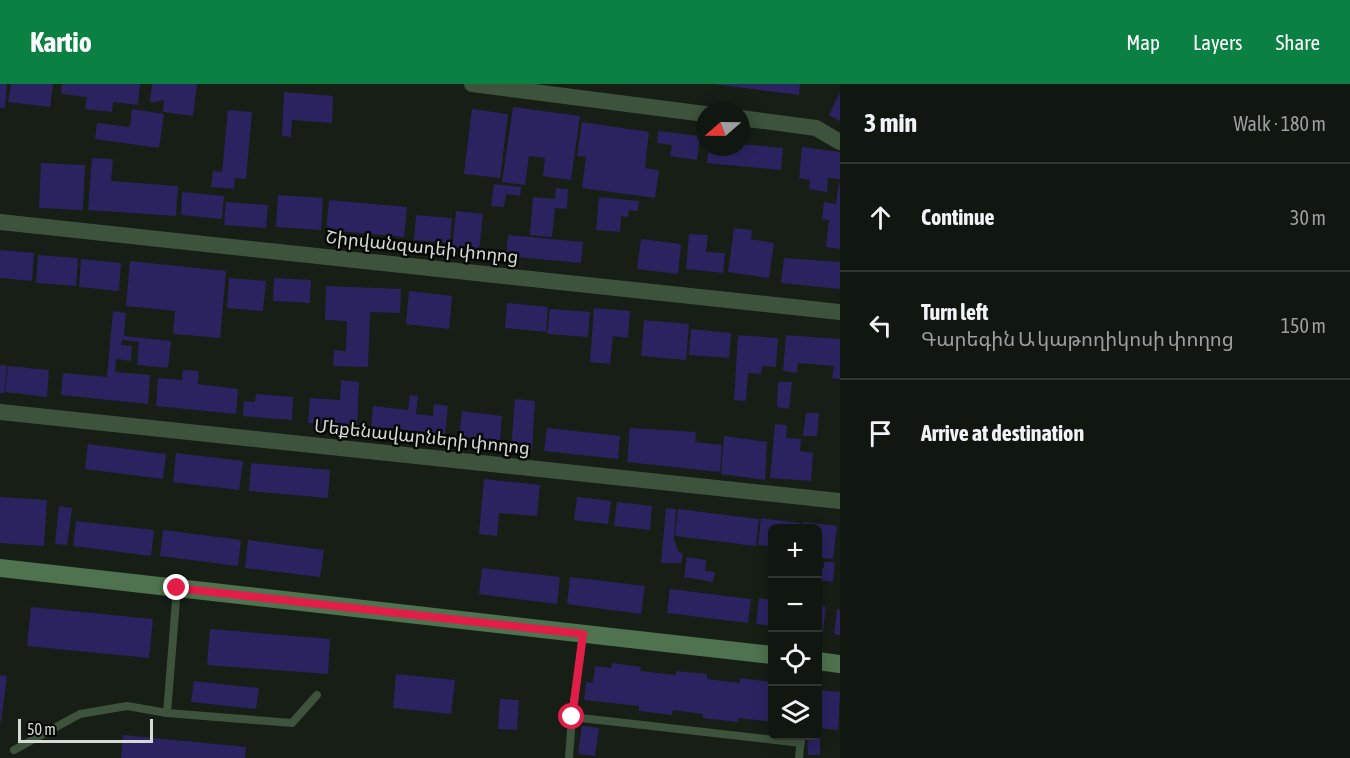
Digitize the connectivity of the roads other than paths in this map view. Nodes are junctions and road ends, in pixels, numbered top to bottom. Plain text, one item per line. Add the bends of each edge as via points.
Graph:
1 (472, 84) edge
2 (696, 113) edge
3 (750, 119) edge
4 (840, 142) edge
5 (0, 222) edge
6 (840, 312) edge
7 (0, 412) edge
8 (840, 501) edge
9 (0, 568) edge
10 (177, 588) junction
11 (583, 634) junction
12 (768, 656) edge
13 (822, 662) edge
14 (840, 664) edge
15 (317, 695) dead end
16 (167, 713) junction
17 (572, 717) junction
18 (768, 736) edge
19 (801, 740) edge
20 (14, 750) dead end
21 (568, 758) edge
22 (799, 758) edge

1 - 2 street
3 - 4 street via 816,128
5 - 6 street, Շիրվանզադեի փողոց
7 - 8 street, Մեքենավարների փողոց
9 - 10 street
10 - 11 street
10 - 16 lane
11 - 12 street
11 - 17 lane
13 - 14 street
15 - 16 lane via 292,723
16 - 20 lane via 127,706 80,714
17 - 18 lane
17 - 21 lane
19 - 22 lane

